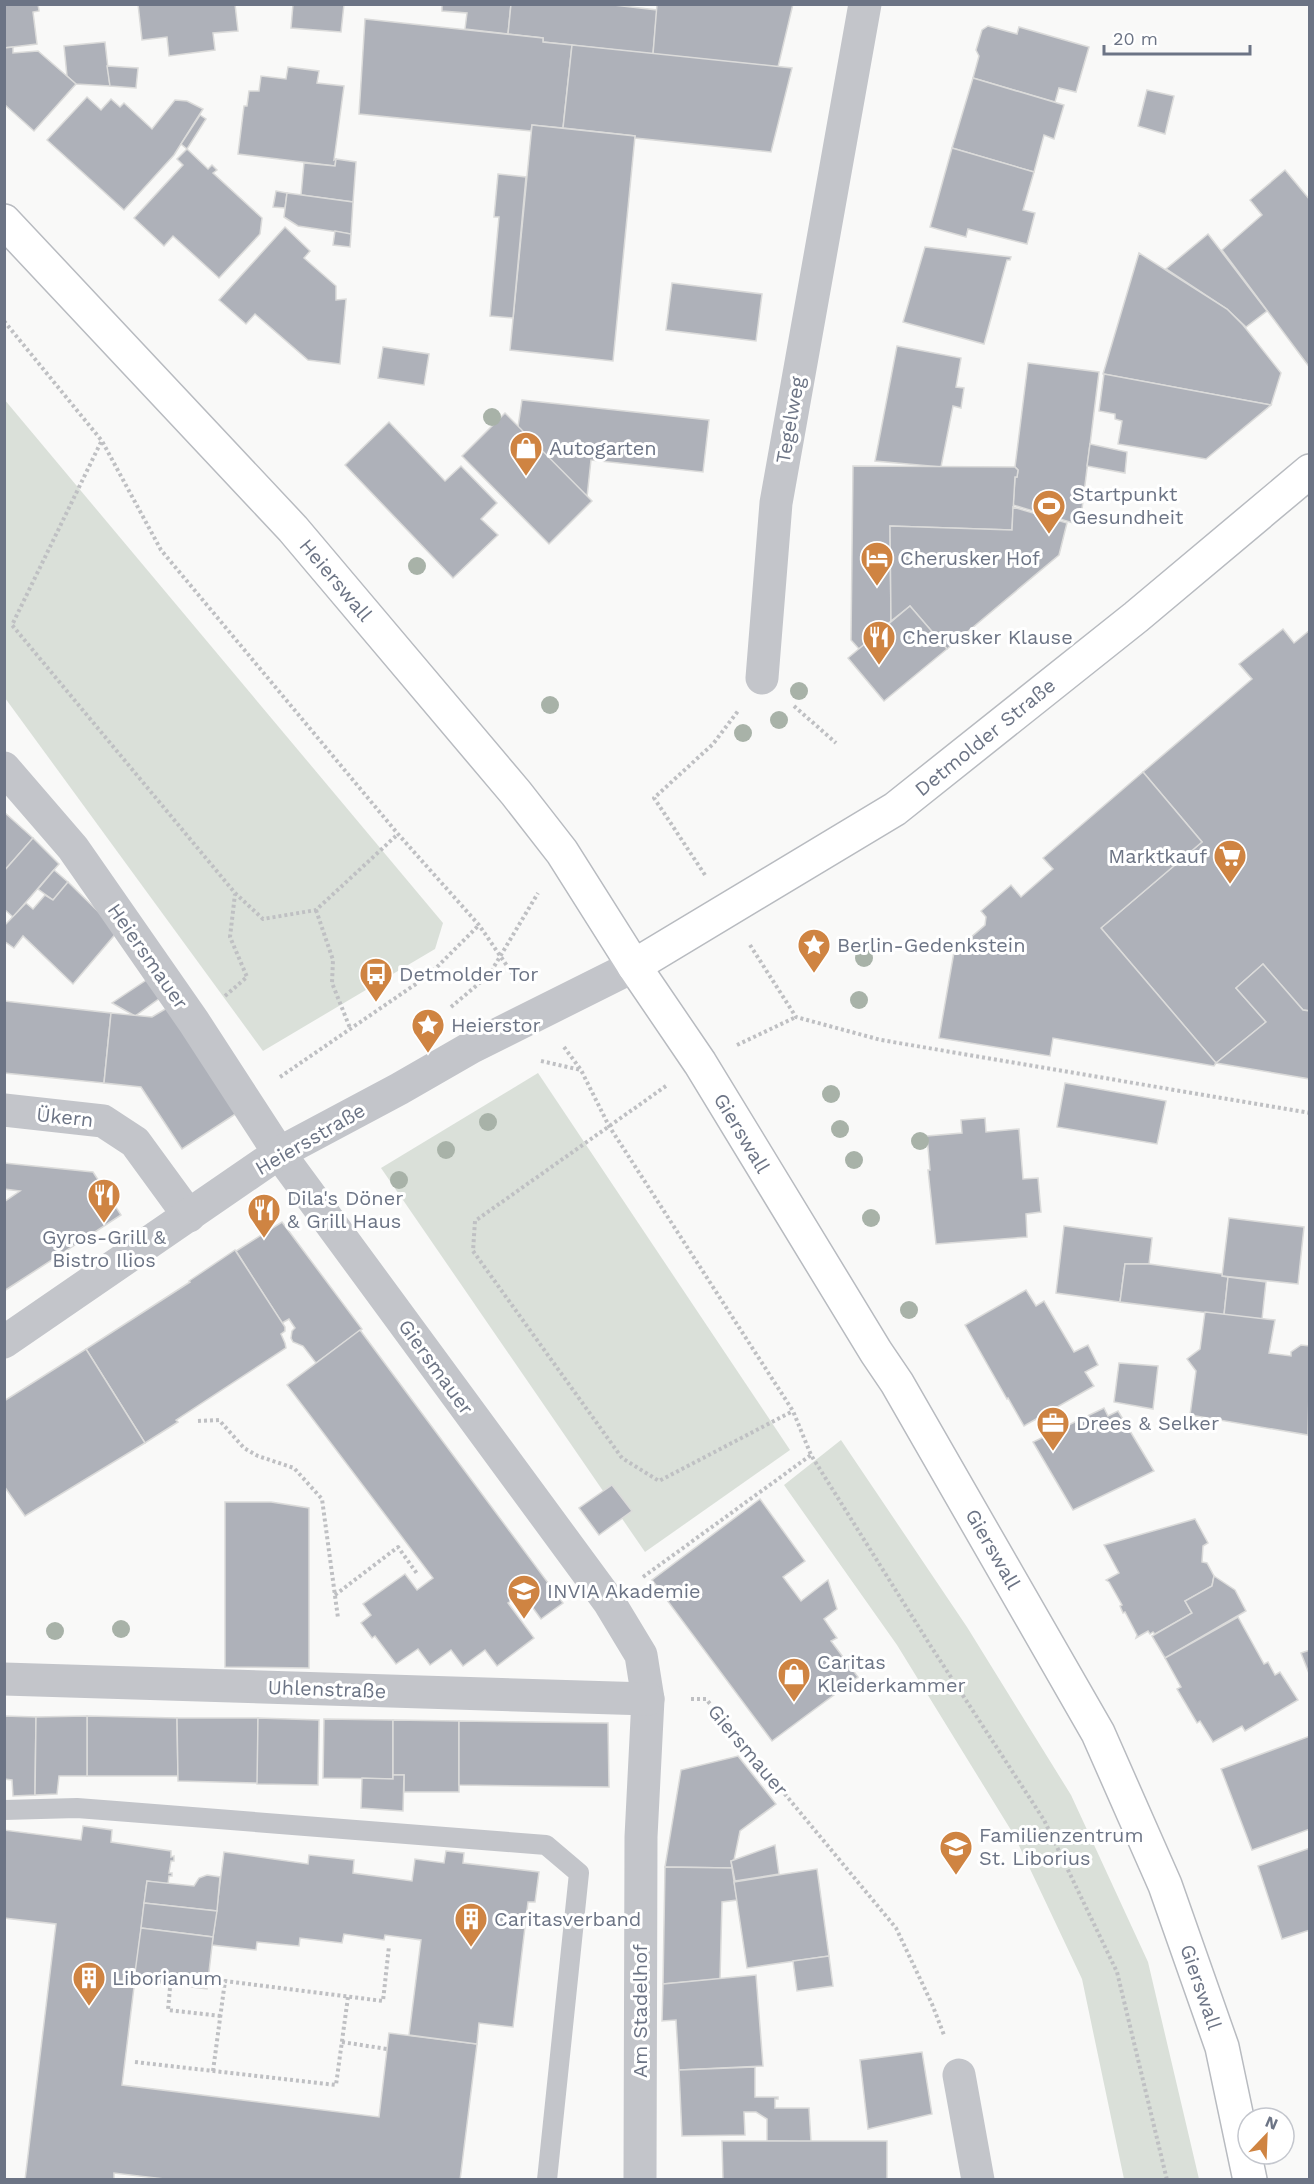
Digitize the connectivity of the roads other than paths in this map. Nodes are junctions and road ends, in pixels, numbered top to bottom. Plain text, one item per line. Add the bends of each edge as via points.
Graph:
1 (865, 4) edge
2 (4, 221) edge
3 (1310, 471) edge
4 (762, 678) road end
5 (4, 768) edge
6 (634, 966) junction
7 (4, 1110) edge
8 (279, 1153) junction
9 (189, 1216) junction
10 (4, 1342) edge
11 (4, 1679) edge
12 (648, 1699) junction
13 (4, 1810) edge
14 (959, 2075) road end
15 (547, 2180) edge
16 (640, 2180) edge
17 (978, 2180) edge
18 (1250, 2180) edge

1 - 4 street, Tegelweg via 776,503
2 - 6 main road, Heierswall via 293,529 516,793 562,852
3 - 6 main road, Detmolder Straße via 1131,621 895,809
5 - 8 street, Heiersmauer via 73,848
6 - 8 street, Heiersstraße via 472,1047
6 - 18 main road, Gierswall via 700,1063 897,1383 1098,1733 1165,1885 1222,2048
7 - 9 street, Ükern via 103,1121 135,1142
8 - 9 street, Heiersstraße
8 - 12 street, Giersmauer via 609,1602 641,1656
9 - 10 street, Heiersstraße
11 - 12 street, Uhlenstraße
12 - 16 street, Am Stadelhof via 641,1837
13 - 15 lane via 116,1810 546,1845 579,1873
14 - 17 street

